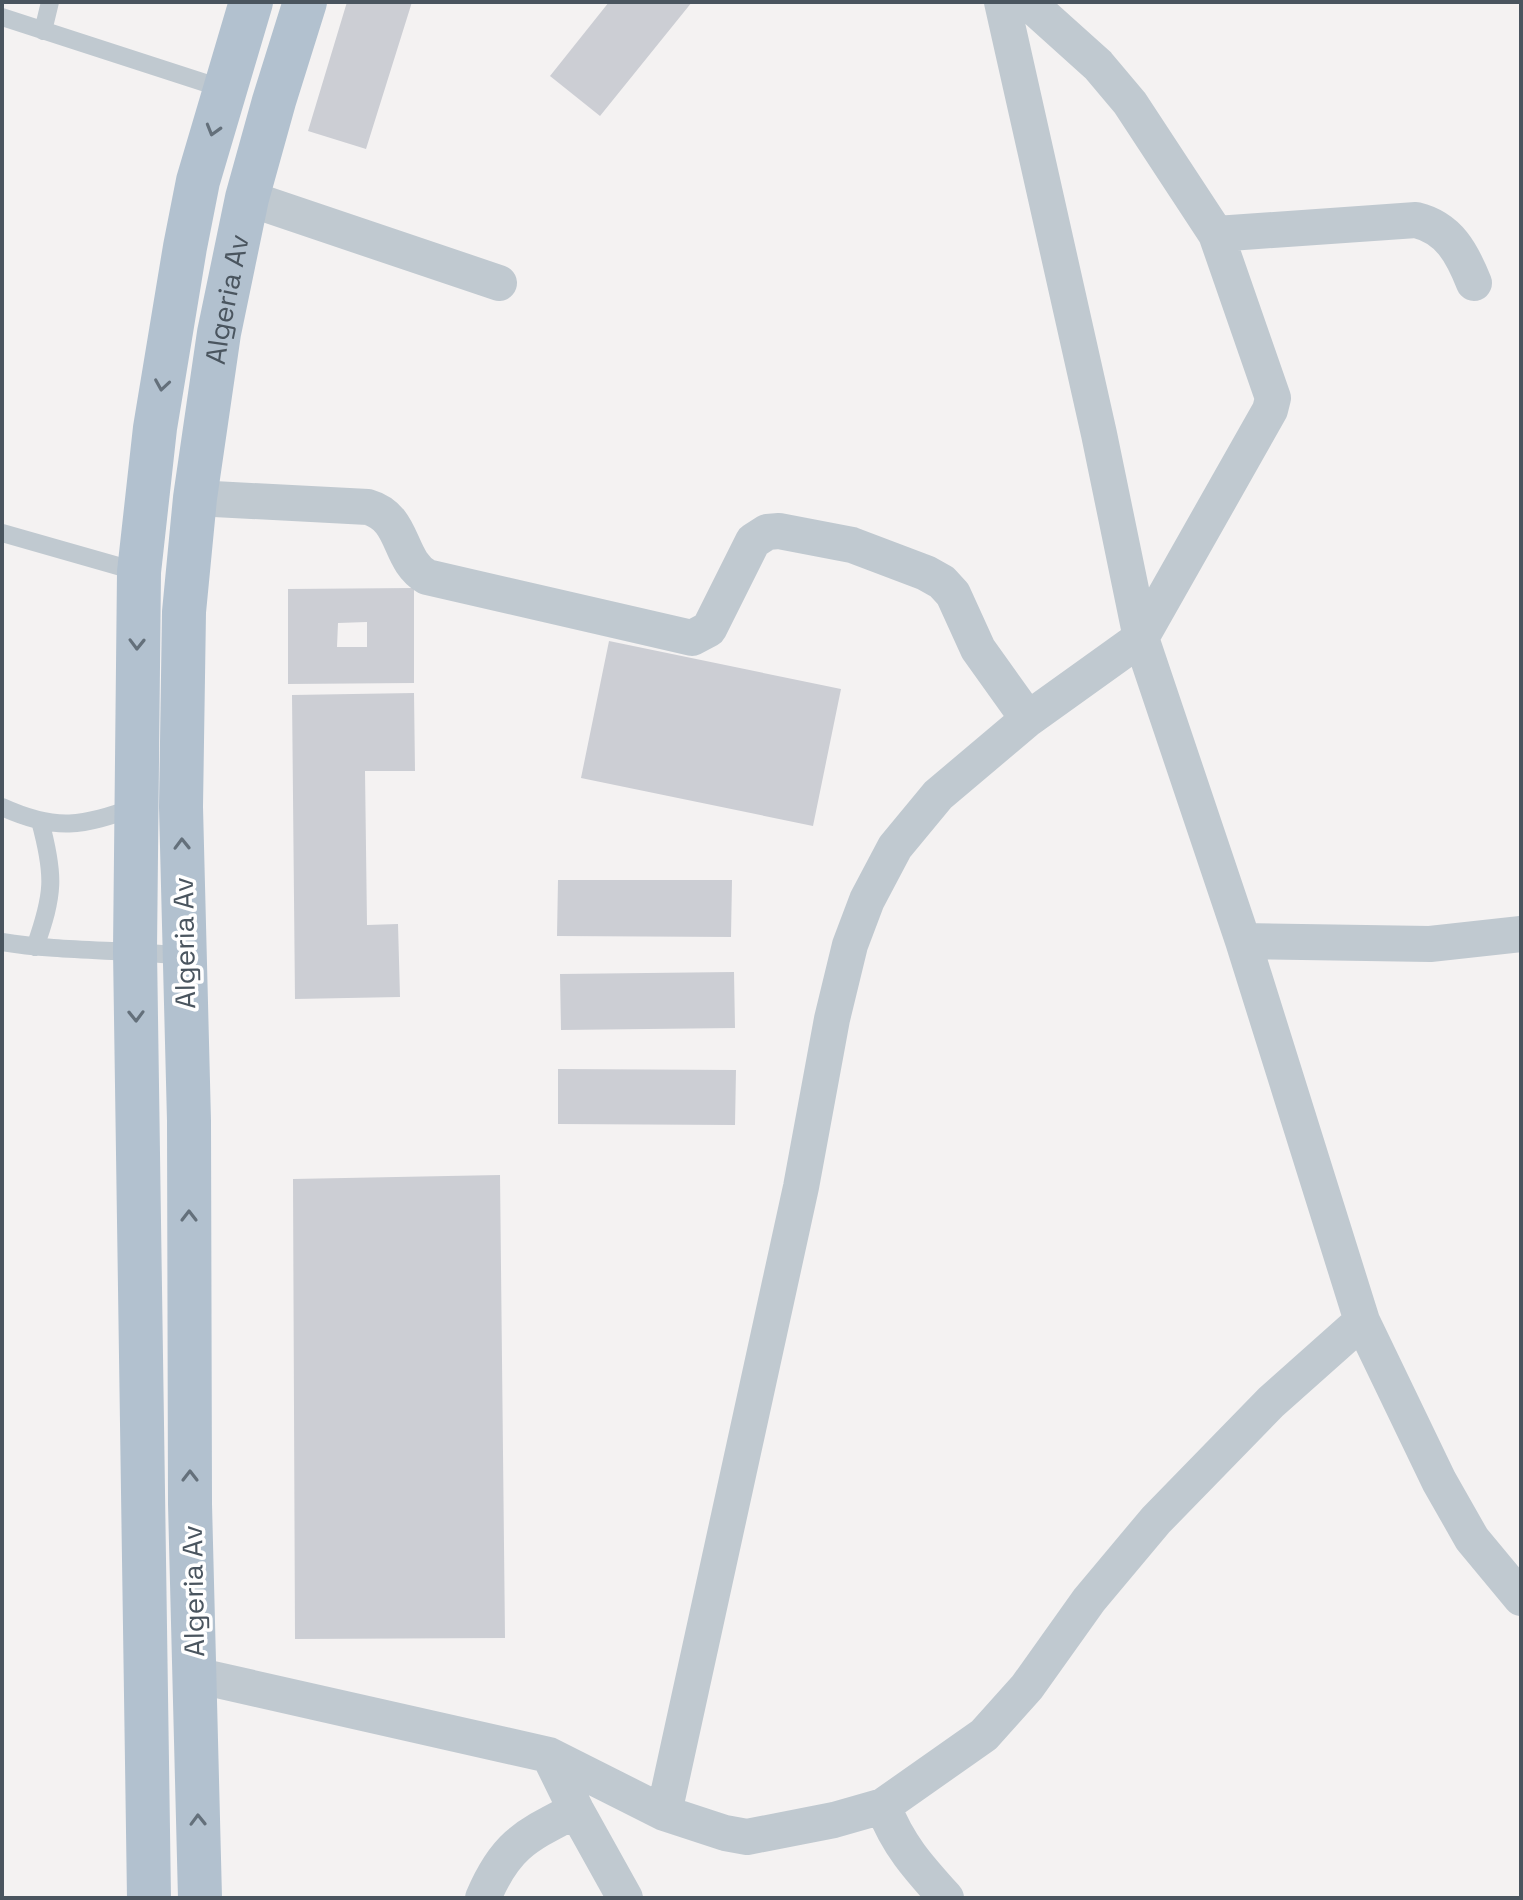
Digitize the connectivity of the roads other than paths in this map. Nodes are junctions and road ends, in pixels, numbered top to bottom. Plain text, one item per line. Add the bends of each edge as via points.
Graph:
1 (50, 2) edge
2 (251, 2) edge
3 (305, 2) edge
4 (1002, 2) edge
5 (1028, 2) edge
6 (2, 17) edge
7 (43, 31) junction
8 (224, 89) junction
9 (247, 198) junction
10 (1216, 234) junction
11 (499, 283) dead end
12 (1474, 283) dead end
13 (195, 498) junction
14 (2, 533) edge
15 (139, 572) junction
16 (1141, 638) junction
17 (1028, 719) junction
18 (2, 807) edge
19 (136, 807) junction
20 (40, 821) junction
21 (1521, 934) edge
22 (1243, 941) junction
23 (2, 942) edge
24 (35, 947) junction
25 (135, 950) junction
26 (185, 956) junction
27 (1362, 1321) junction
28 (1521, 1598) edge
29 (195, 1675) junction
30 (549, 1755) junction
31 (883, 1806) junction
32 (576, 1810) junction
33 (664, 1813) junction
34 (149, 1898) edge
35 (200, 1898) edge
36 (483, 1898) edge
37 (625, 1898) edge
38 (946, 1898) edge

1 - 7 lane
2 - 8 main road, Algeria Av
3 - 9 main road, Algeria Av
4 - 16 street
5 - 10 street via 1098,65 1130,103
6 - 7 lane
7 - 8 lane
8 -> 15 main road, Algeria Av via 185,247 155,428
9 - 11 street
9 - 13 main road, Algeria Av via 219,333
10 - 12 street via 1416,220 1448,235
10 - 16 street via 1273,398 1268,418
13 - 17 street via 368,507 387,515 414,565 427,577 692,638 709,629 753,541 767,532 852,545 942,582 953,594 978,649
26 -> 13 main road, Algeria Av via 184,612
14 - 15 lane
15 -> 19 main road, Algeria Av
16 - 17 street
16 - 22 street
17 - 33 street via 938,795 895,847 850,945
18 - 20 lane
19 - 20 lane via 91,823
19 - 25 main road, Algeria Av
20 - 24 lane via 52,862 52,885
21 - 22 street via 1430,944
22 - 27 street
23 - 24 lane
24 - 25 lane
25 - 26 lane
25 -> 34 main road, Algeria Av
29 -> 26 main road, Algeria Av
27 - 28 street via 1465,1527
27 - 31 street via 1271,1402 1156,1520 984,1735
29 - 30 street
35 -> 29 main road, Algeria Av
30 - 32 street
30 - 33 street
31 - 33 street via 747,1837
31 - 38 street via 907,1854
32 - 36 street via 521,1839 503,1859
32 - 37 street

